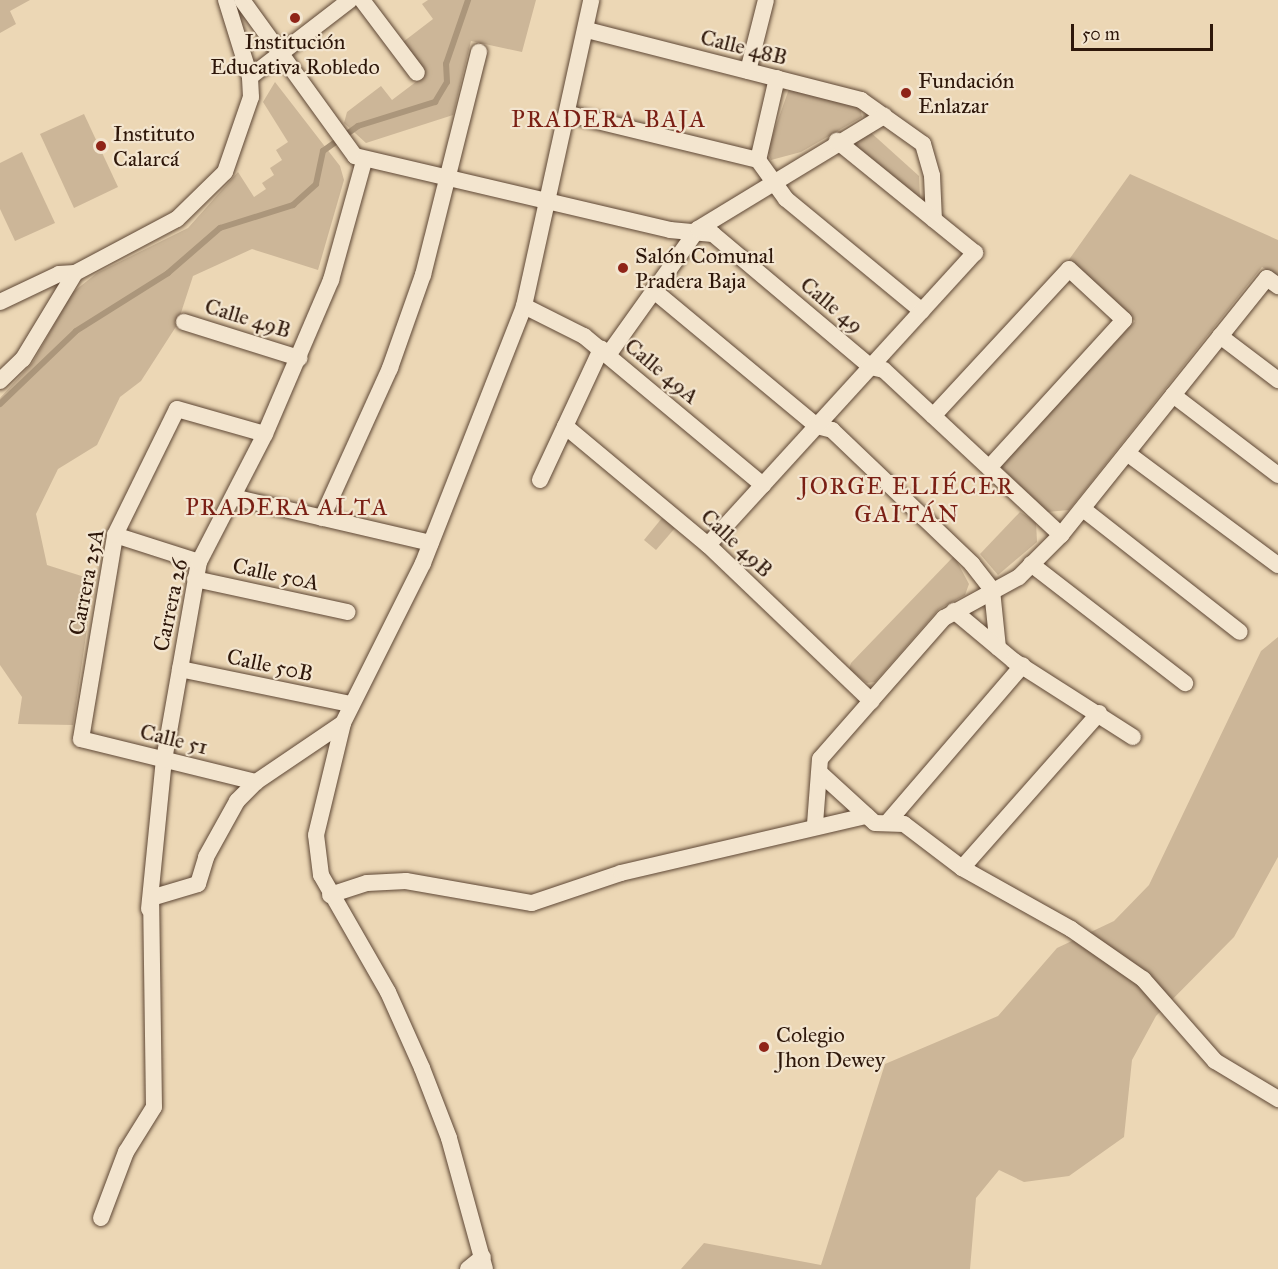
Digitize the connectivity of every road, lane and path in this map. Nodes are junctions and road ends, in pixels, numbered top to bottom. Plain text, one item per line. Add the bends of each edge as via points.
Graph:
1 (226, 0) edge
2 (242, 0) edge
3 (350, 0) edge
4 (362, 0) edge
5 (591, 0) edge
6 (766, 0) edge
7 (587, 30) junction
8 (479, 52) dead end
9 (282, 56) junction
10 (748, 71) junction
11 (417, 74) dead end
12 (250, 77) junction
13 (777, 78) junction
14 (569, 114) junction
15 (884, 116) junction
16 (837, 141) junction
17 (356, 155) junction
18 (758, 160) junction
19 (450, 179) junction
20 (772, 182) junction
21 (546, 201) junction
22 (934, 219) junction
23 (698, 229) junction
24 (75, 273) junction
25 (1278, 286) edge
26 (653, 290) junction
27 (0, 302) edge
28 (524, 306) junction
29 (922, 311) junction
30 (184, 322) dead end
31 (1220, 336) junction
32 (604, 352) junction
33 (299, 358) junction
34 (871, 367) junction
35 (1278, 380) edge
36 (0, 381) edge
37 (1173, 395) junction
38 (933, 416) junction
39 (565, 426) junction
40 (817, 426) junction
41 (265, 434) junction
42 (1127, 453) junction
43 (989, 468) junction
44 (1278, 475) edge
45 (540, 480) dead end
46 (763, 485) junction
47 (233, 498) junction
48 (1083, 508) junction
49 (322, 518) junction
50 (114, 535) junction
51 (1061, 536) junction
52 (431, 543) junction
53 (708, 545) junction
54 (199, 562) junction
55 (1031, 564) junction
56 (1278, 565) edge
57 (195, 579) junction
58 (992, 590) junction
59 (954, 611) junction
60 (347, 612) dead end
61 (1240, 632) dead end
62 (998, 648) junction
63 (1023, 665) junction
64 (180, 669) junction
65 (1185, 683) dead end
66 (872, 700) junction
67 (351, 704) junction
68 (1099, 713) junction
69 (343, 723) junction
70 (1133, 737) dead end
71 (81, 739) joint
72 (164, 760) junction
73 (820, 774) junction
74 (256, 782) junction
75 (866, 816) junction
76 (886, 823) junction
77 (815, 824) junction
78 (962, 868) junction
79 (330, 895) junction
80 (149, 909) junction
81 (1278, 1099) edge
82 (101, 1218) dead end
83 (484, 1263) edge
84 (468, 1269) edge

1 - 12 street
2 - 9 street
3 - 9 street
4 - 11 street
5 - 7 street
6 - 10 street
7 - 10 street, Calle 48B
7 - 14 street
8 - 19 street
9 - 12 street
9 - 17 street
10 - 13 street, Calle 48B
12 - 24 street via 240,140 225,172 177,219
13 - 15 street, Calle 48B via 861,100
13 - 18 street
14 - 18 street
14 - 21 street
15 - 16 street
15 - 22 street, Calle 48B via 923,144 932,176
16 - 20 street
16 - 22 street
17 - 19 street, Calle 49
17 - 33 street, Carrera 26 via 331,280
18 - 20 street
19 - 21 street, Calle 49
19 - 49 street via 390,368
20 - 23 street
20 - 29 street via 786,199
21 - 23 street, Calle 49 via 670,230
21 - 28 street
22 - 29 street via 975,253
23 - 26 street
23 - 34 street, Calle 49 via 713,234
24 - 27 street via 59,274
24 - 36 street via 23,359
25 - 31 street via 1267,278
26 - 32 street
26 - 40 street
28 - 32 street, Calle 49A
28 - 52 street
29 - 34 street
30 - 33 street, Calle 49B
31 - 35 street
31 - 37 street
32 - 39 street
32 - 46 street, Calle 49A
33 - 41 street, Carrera 26
34 - 38 street, Calle 49 via 884,370
34 - 40 street
37 - 42 street
37 - 44 street
38 - 43 street, Calle 49
38 - 43 street via 1069,269 1124,320
39 - 45 street
39 - 53 street, Calle 49B
40 - 46 street
40 - 58 street via 832,430 972,564
41 - 47 street, Carrera 26
41 - 50 street, Carrera 25A via 177,409
42 - 48 street
42 - 56 street
43 - 51 street, Calle 49
46 - 53 street
47 - 49 street
47 - 54 street, Carrera 26
48 - 51 street
48 - 61 street
49 - 52 street
50 - 54 street
50 - 71 street, Carrera 25A
51 - 55 street
52 - 67 street
53 - 66 street, Calle 49B
54 - 57 street, Carrera 26
55 - 58 street
55 - 65 street
57 - 60 street, Calle 50A
57 - 64 street, Carrera 26
58 - 59 street
58 - 62 street
59 - 62 street
59 - 66 street
62 - 63 street
63 - 68 street
63 - 76 street
64 - 67 street, Calle 50B
64 - 72 street, Carrera 26
66 - 73 street via 820,759
67 - 69 street
68 - 70 street
68 - 78 street
69 - 74 street
69 - 79 street via 316,835 321,875
71 - 72 street, Calle 51
72 - 74 street, Calle 51
72 - 80 street, Carrera 26
73 - 75 street
73 - 77 street
74 - 80 street via 219,832 198,884 155,894
75 - 76 street
75 - 77 street
76 - 78 street via 904,824
77 - 79 street via 621,873 532,903 395,880
78 - 81 street via 1071,929 1143,979 1215,1061
79 - 83 street via 388,992 422,1068 449,1138
80 - 82 street, Carrera 26 via 154,1107 126,1152
83 - 84 street

